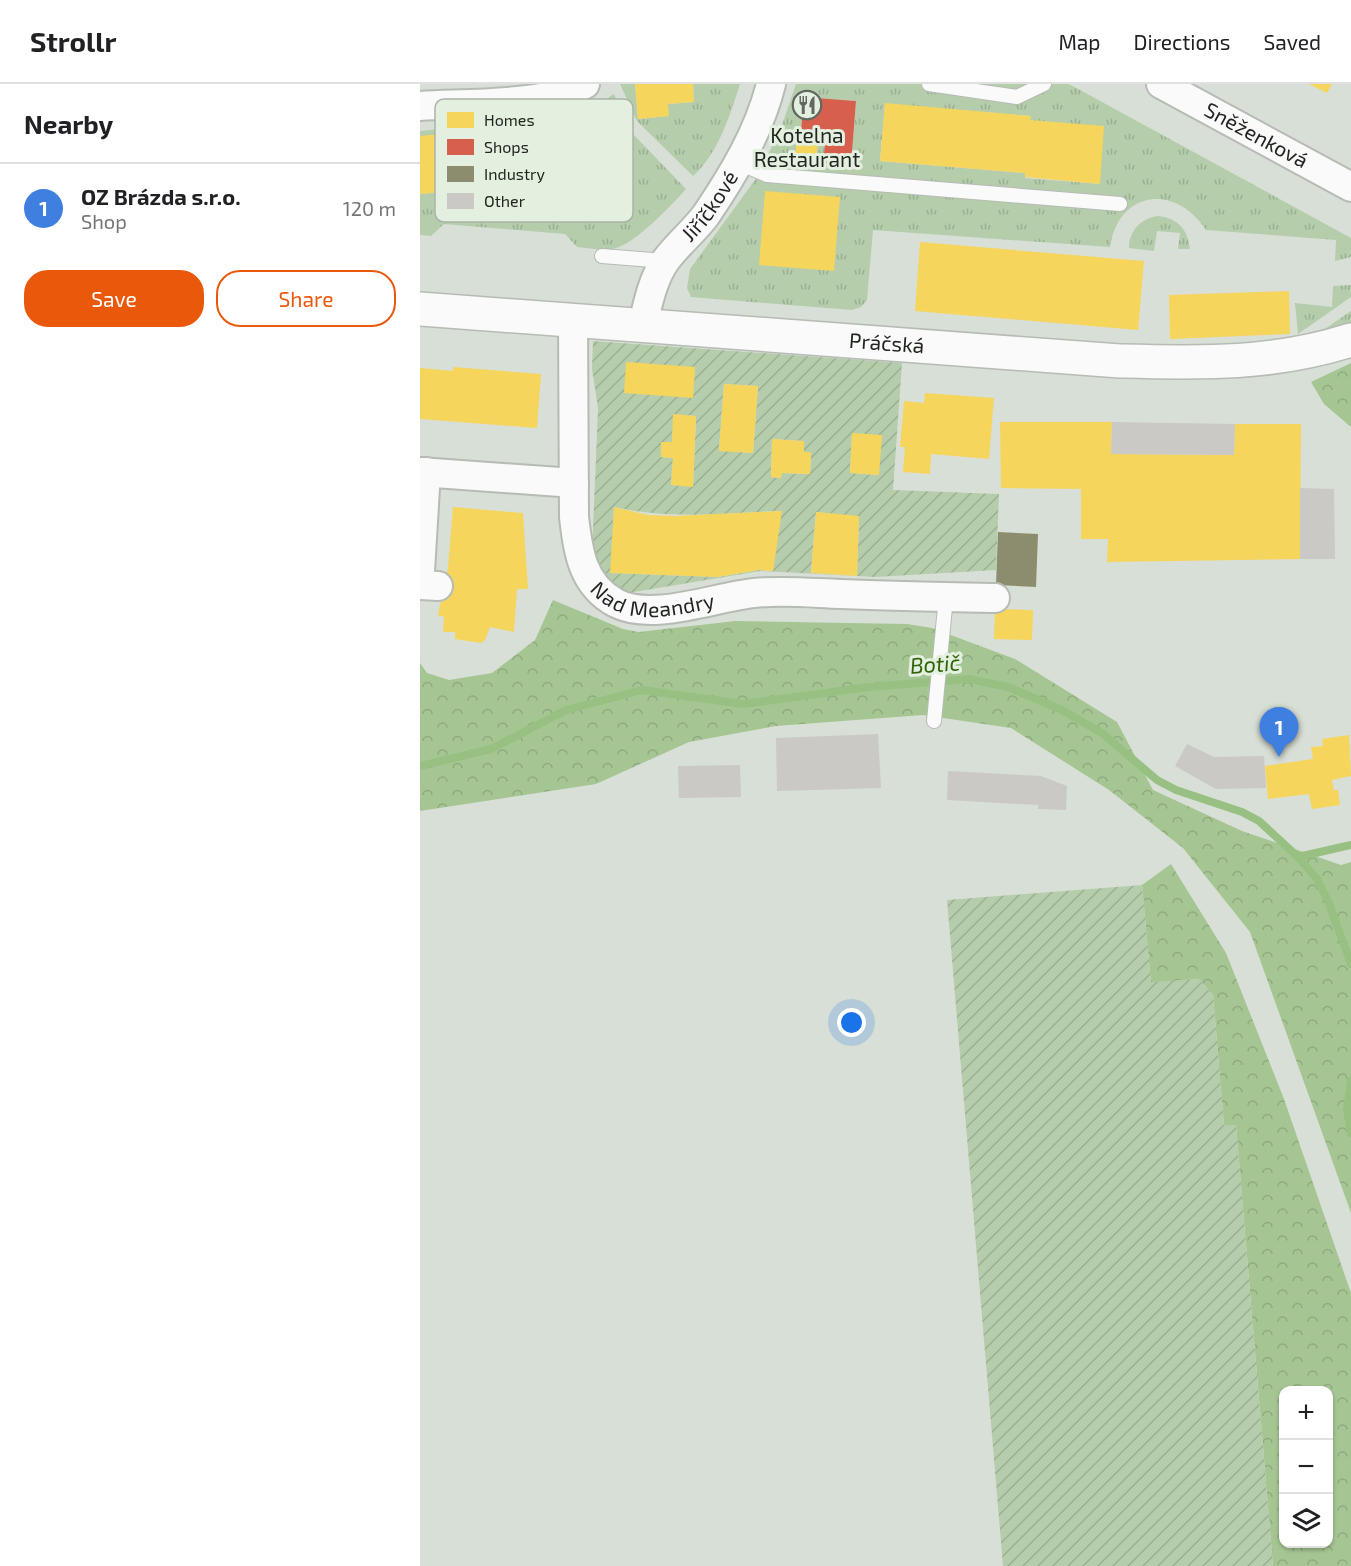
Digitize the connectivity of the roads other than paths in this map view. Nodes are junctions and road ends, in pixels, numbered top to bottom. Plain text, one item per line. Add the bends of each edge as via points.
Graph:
1 (585, 84) edge
2 (771, 84) edge
3 (929, 84) edge
4 (1044, 84) edge
5 (1161, 84) edge
6 (520, 99) edge
7 (435, 105) edge
8 (420, 106) edge
9 (739, 163) junction
10 (1351, 187) edge
11 (1120, 204) dead end
12 (602, 256) dead end
13 (665, 261) junction
14 (420, 309) edge
15 (573, 320) junction
16 (643, 324) junction
17 (1351, 340) edge
18 (423, 472) edge
19 (574, 483) junction
20 (426, 581) edge
21 (995, 598) dead end
22 (946, 610) junction
23 (934, 718) dead end

1 - 6 street via 571,92
2 - 9 street, Jiříčkové
3 - 4 lane via 1017,97
5 - 10 street, Sněženková
7 - 8 street
9 - 11 lane via 767,175
9 - 13 street, Jiříčkové via 704,217
12 - 13 lane
13 - 16 street, Jiříčkové
14 - 15 street, Práčská
15 - 16 street, Práčská
15 - 19 street, Nad Meandry
16 - 17 street, Práčská via 1050,358 1193,363 1237,363 1295,356
18 - 19 street
18 - 20 street
19 - 22 street, Nad Meandry via 578,546 585,572 607,597 629,608 660,609 771,592
21 - 22 street, Nad Meandry
22 - 23 lane

